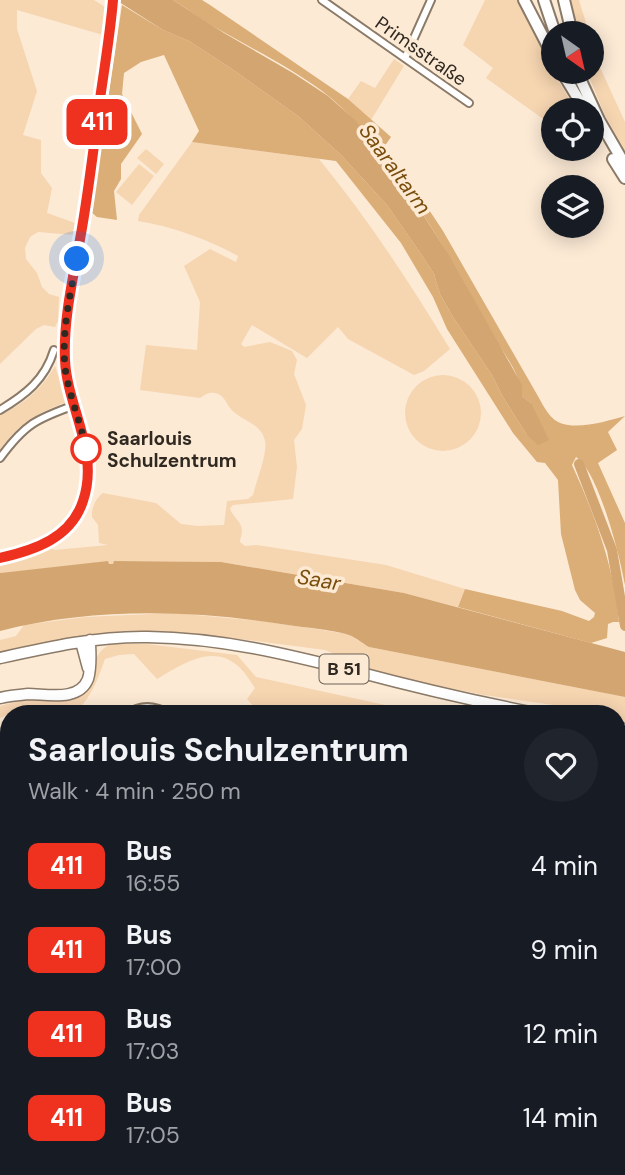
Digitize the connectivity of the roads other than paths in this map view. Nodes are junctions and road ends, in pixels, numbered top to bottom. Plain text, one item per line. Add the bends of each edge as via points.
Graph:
1 (113, 0) edge
2 (323, 0) edge
3 (431, 0) edge
4 (524, 0) edge
5 (544, 0) edge
6 (551, 0) edge
7 (564, 0) edge
8 (551, 21) edge
9 (558, 21) edge
10 (569, 21) edge
11 (541, 33) edge
12 (405, 58) junction
13 (583, 84) edge
14 (589, 84) edge
15 (469, 103) dead end
16 (610, 139) junction
17 (604, 142) edge
18 (625, 165) edge
19 (625, 178) edge
20 (54, 350) dead end
21 (74, 404) junction
22 (0, 410) edge
23 (49, 415) junction
24 (0, 456) edge
25 (0, 558) edge
26 (85, 641) junction
27 (60, 646) junction
28 (0, 658) edge
29 (84, 660) junction
30 (89, 674) junction
31 (0, 698) edge
32 (497, 705) edge

1 - 21 street via 65,338 65,366
2 - 12 street, Primsstraße
3 - 12 street
4 - 11 highway
5 - 8 highway
6 - 9 highway
7 - 10 highway
12 - 15 street, Primsstraße
13 - 16 highway
14 - 16 highway
16 - 18 highway
17 - 19 highway
20 - 22 street via 41,379
21 - 23 street
21 - 23 street
21 - 25 street via 88,465 78,514 54,539
23 - 24 street via 23,430
26 - 27 main road, B 51
26 - 29 main road
26 - 30 main road
26 - 32 main road, B 51 via 173,638 250,646
27 - 28 main road, B 51
27 - 29 main road
29 - 30 main road
30 - 31 main road via 84,686 70,694

